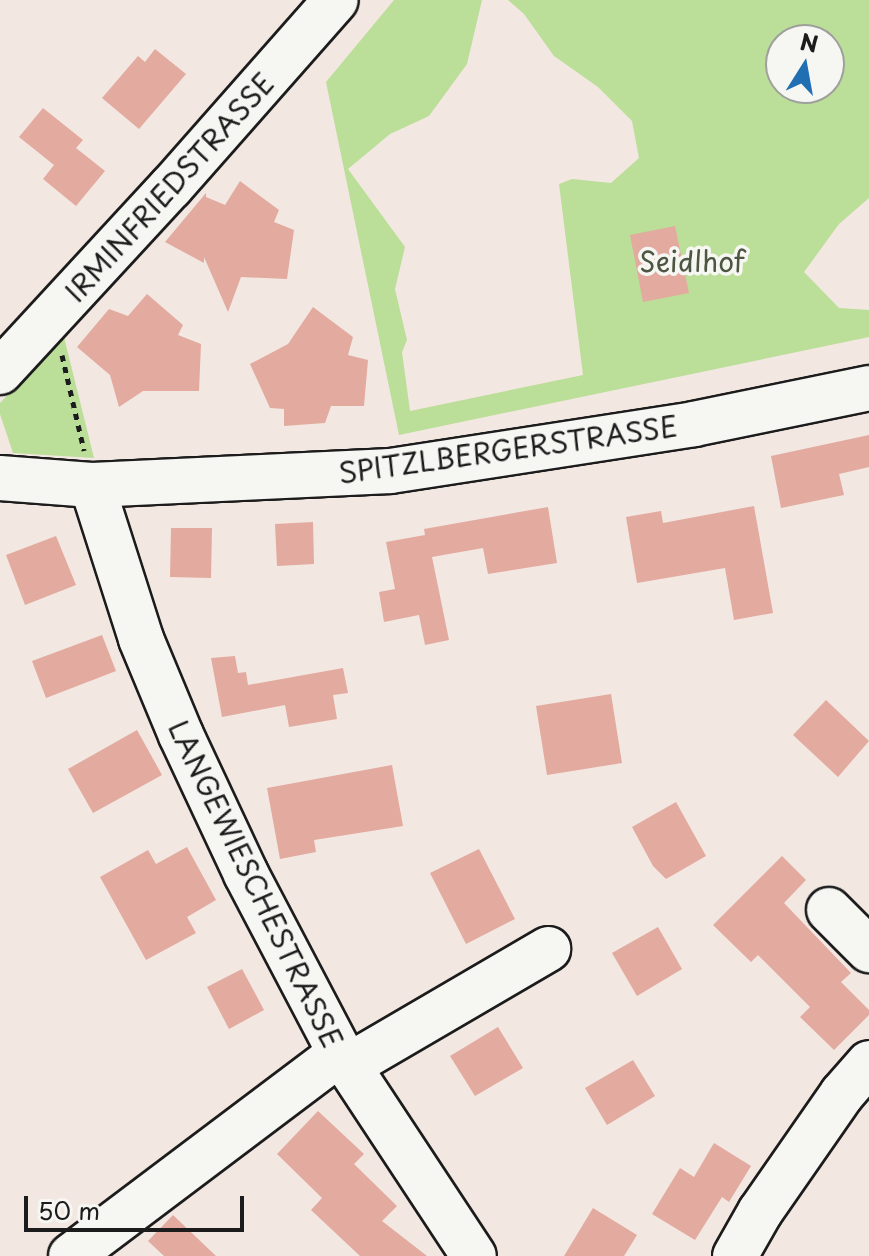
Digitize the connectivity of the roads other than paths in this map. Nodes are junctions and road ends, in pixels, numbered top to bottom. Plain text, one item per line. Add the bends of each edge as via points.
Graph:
1 (336, 0) edge
2 (0, 372) edge
3 (869, 388) edge
4 (0, 478) edge
5 (92, 485) junction
6 (829, 910) dead end
7 (548, 949) dead end
8 (869, 950) edge
9 (344, 1060) junction
10 (869, 1063) edge
11 (71, 1256) edge
12 (474, 1256) edge
13 (735, 1256) edge

1 - 2 street, IRMINFRIEDSTRASSE
3 - 5 street, SPITZLBERGERSTRASSE via 694,424 391,471
4 - 5 street, SPITZLBERGERSTRASSE
5 - 9 street, LANGEWIESCHESTRASSE via 141,639 181,735 246,874
6 - 8 street
7 - 9 street
9 - 11 street
9 - 12 street, LANGEWIESCHESTRASSE
10 - 13 street via 760,1212

